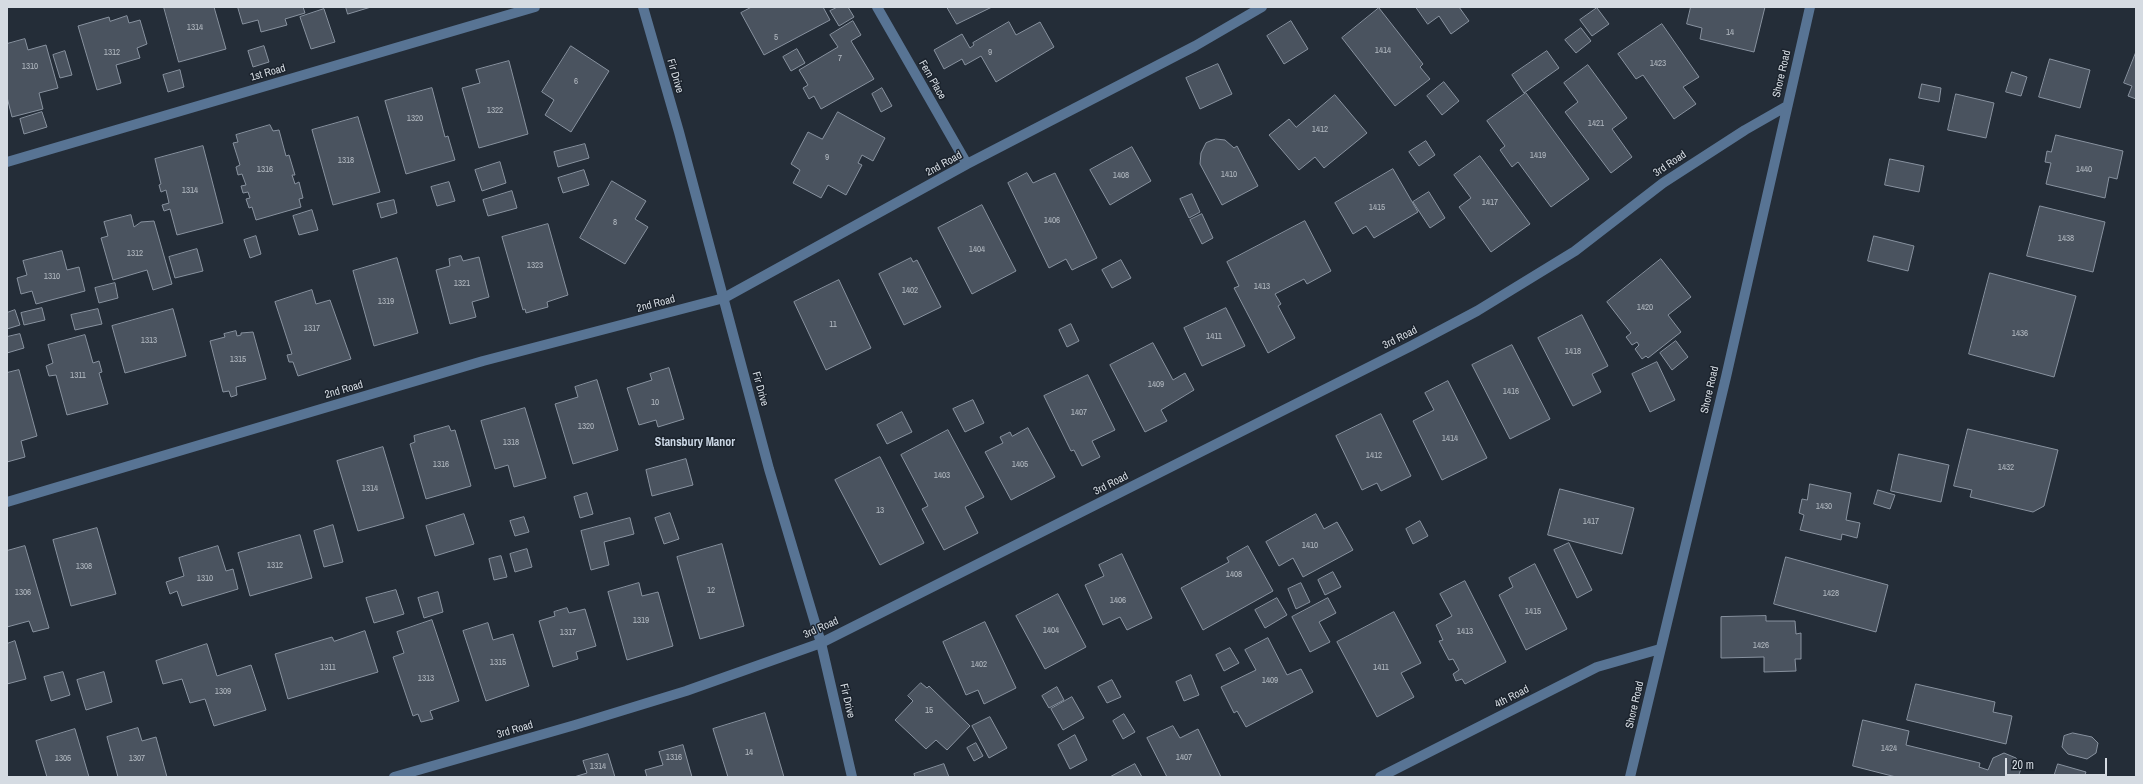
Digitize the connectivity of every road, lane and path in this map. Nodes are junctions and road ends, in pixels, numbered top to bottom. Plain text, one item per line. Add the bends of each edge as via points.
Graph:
1 (536, 7) edge
2 (643, 7) edge
3 (876, 7) edge
4 (1262, 7) edge
5 (1810, 7) edge
6 (1787, 106) junction
7 (7, 162) edge
8 (967, 164) junction
9 (724, 298) junction
10 (7, 502) edge
11 (821, 643) junction
12 (1660, 649) junction
13 (394, 777) edge
14 (852, 777) edge
15 (1380, 777) edge
16 (1630, 777) edge

1 - 7 street, 1st Road
2 - 9 street, Fir Drive
3 - 8 street, Fern Place
4 - 8 street, 2nd Road via 1195,46
5 - 6 street, Shore Road
6 - 11 street, 3rd Road via 1663,183 1575,251 1477,311
6 - 12 street, Shore Road via 1786,120
8 - 9 street, 2nd Road
9 - 10 street, 2nd Road via 483,361
9 - 11 street, Fir Drive via 769,469
11 - 13 street, 3rd Road via 686,691
11 - 14 street, Fir Drive
12 - 15 street, 4th Road via 1597,667
12 - 16 street, Shore Road

